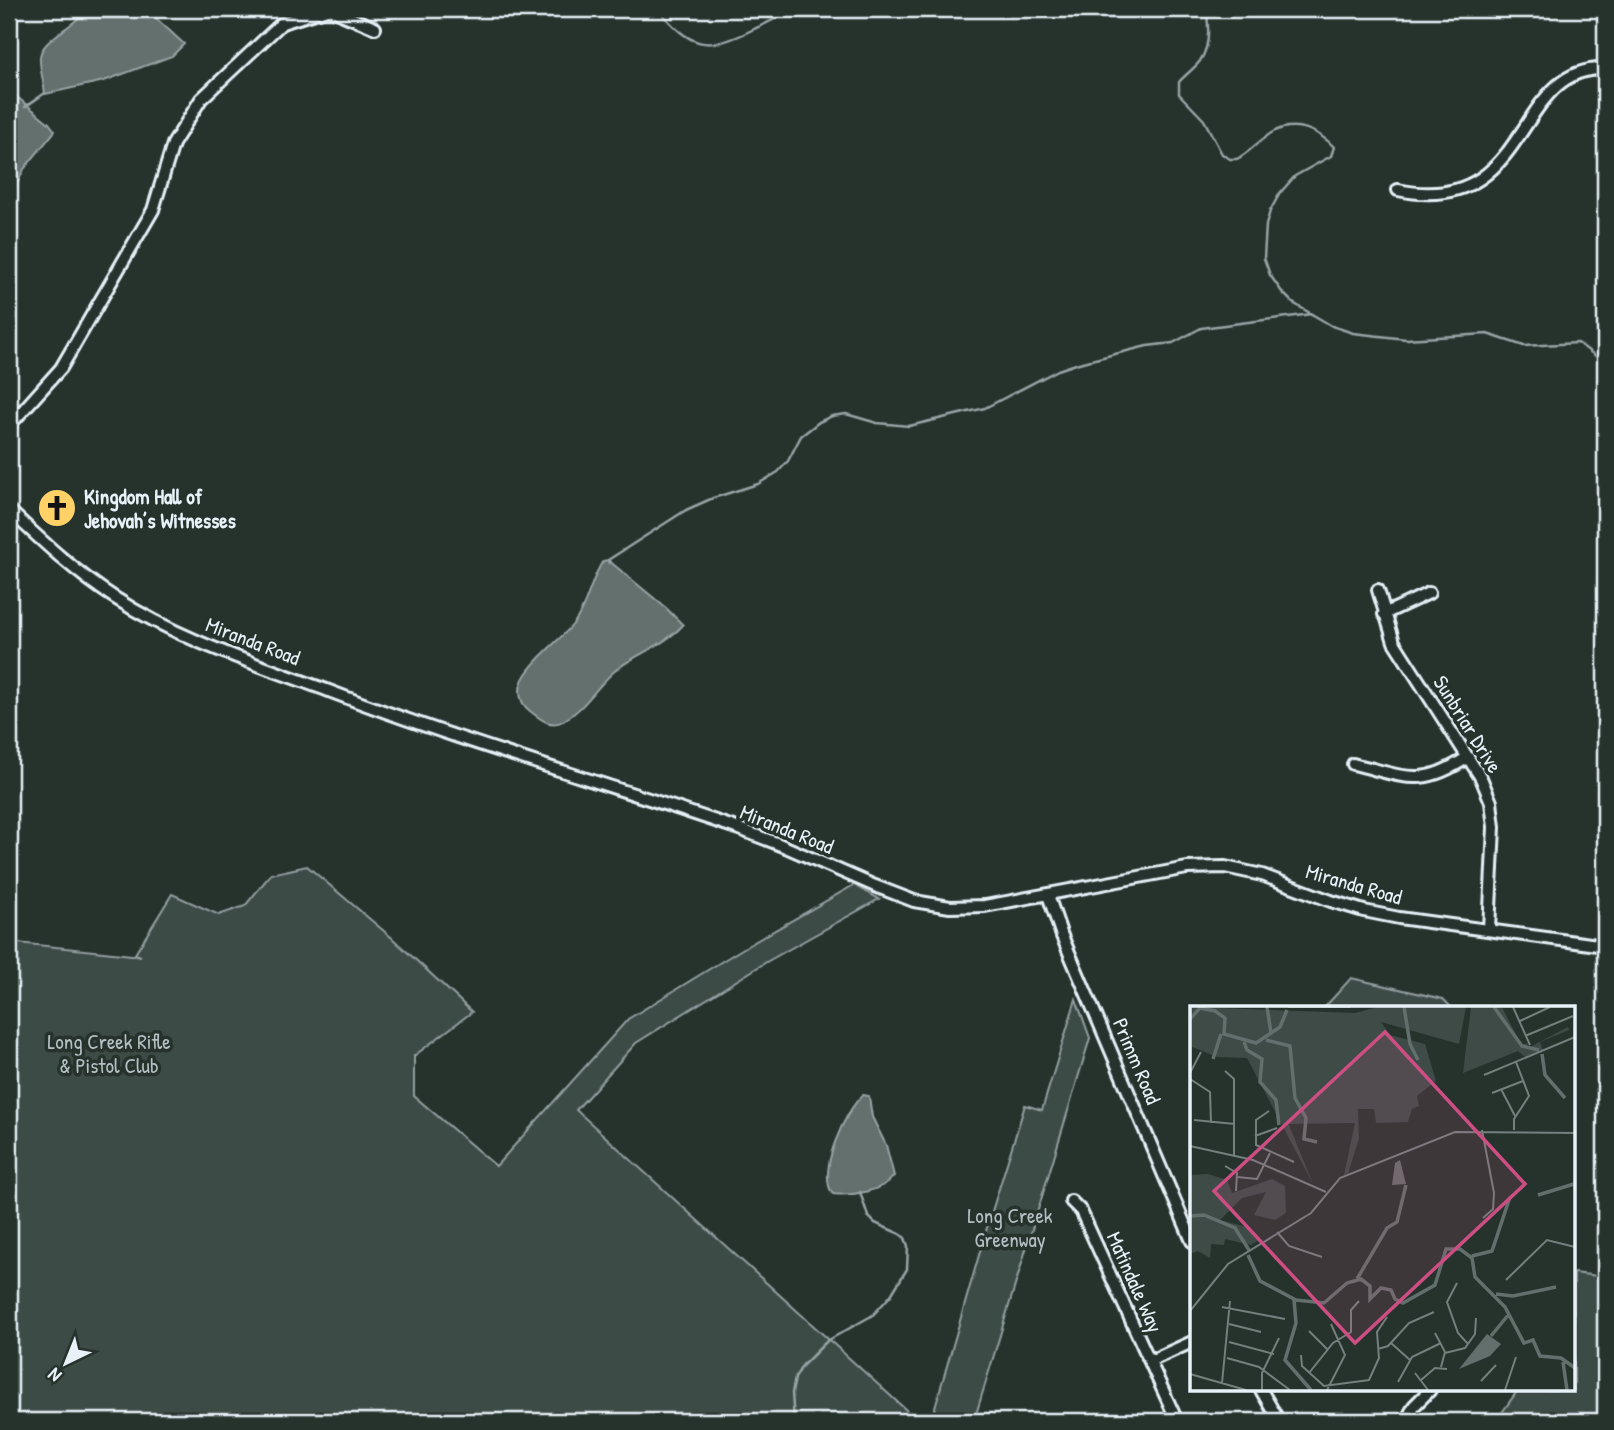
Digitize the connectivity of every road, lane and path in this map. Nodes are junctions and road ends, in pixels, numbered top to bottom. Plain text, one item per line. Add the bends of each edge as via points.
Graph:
1 (328, 9) edge
2 (375, 28) dead end
3 (1605, 69) edge
4 (1398, 190) dead end
5 (9, 426) edge
6 (9, 510) edge
7 (1378, 590) dead end
8 (1429, 593) dead end
9 (1384, 614) junction
10 (1468, 757) junction
11 (1353, 764) dead end
12 (1048, 895) junction
13 (1489, 929) junction
14 (1605, 946) edge
15 (1071, 1200) dead end
16 (1190, 1236) edge
17 (1190, 1343) edge
18 (1150, 1361) junction
19 (1262, 1392) edge
20 (1427, 1392) edge
21 (1177, 1421) edge
22 (1279, 1421) edge
23 (1406, 1421) edge

1 - 2 street
1 - 5 street via 282,23 201,99 173,144 153,210 61,368
3 - 4 street via 1584,71 1550,92 1504,157 1480,180 1441,193
6 - 12 street, Miranda Road via 69,565 148,617 213,648 363,706 742,830 914,901 967,907
7 - 9 street, Sunbriar Drive
8 - 9 street
9 - 10 street, Sunbriar Drive via 1401,656
10 - 11 street via 1435,776 1418,778
10 - 13 street, Sunbriar Drive via 1491,802
12 - 13 street, Miranda Road via 1187,868 1225,867 1262,875 1364,911
12 - 16 street, Primm Road
13 - 14 street, Miranda Road
15 - 18 street, Matindale Way via 1081,1211
17 - 18 street
18 - 21 street, Matindale Way
19 - 22 street
20 - 23 street

